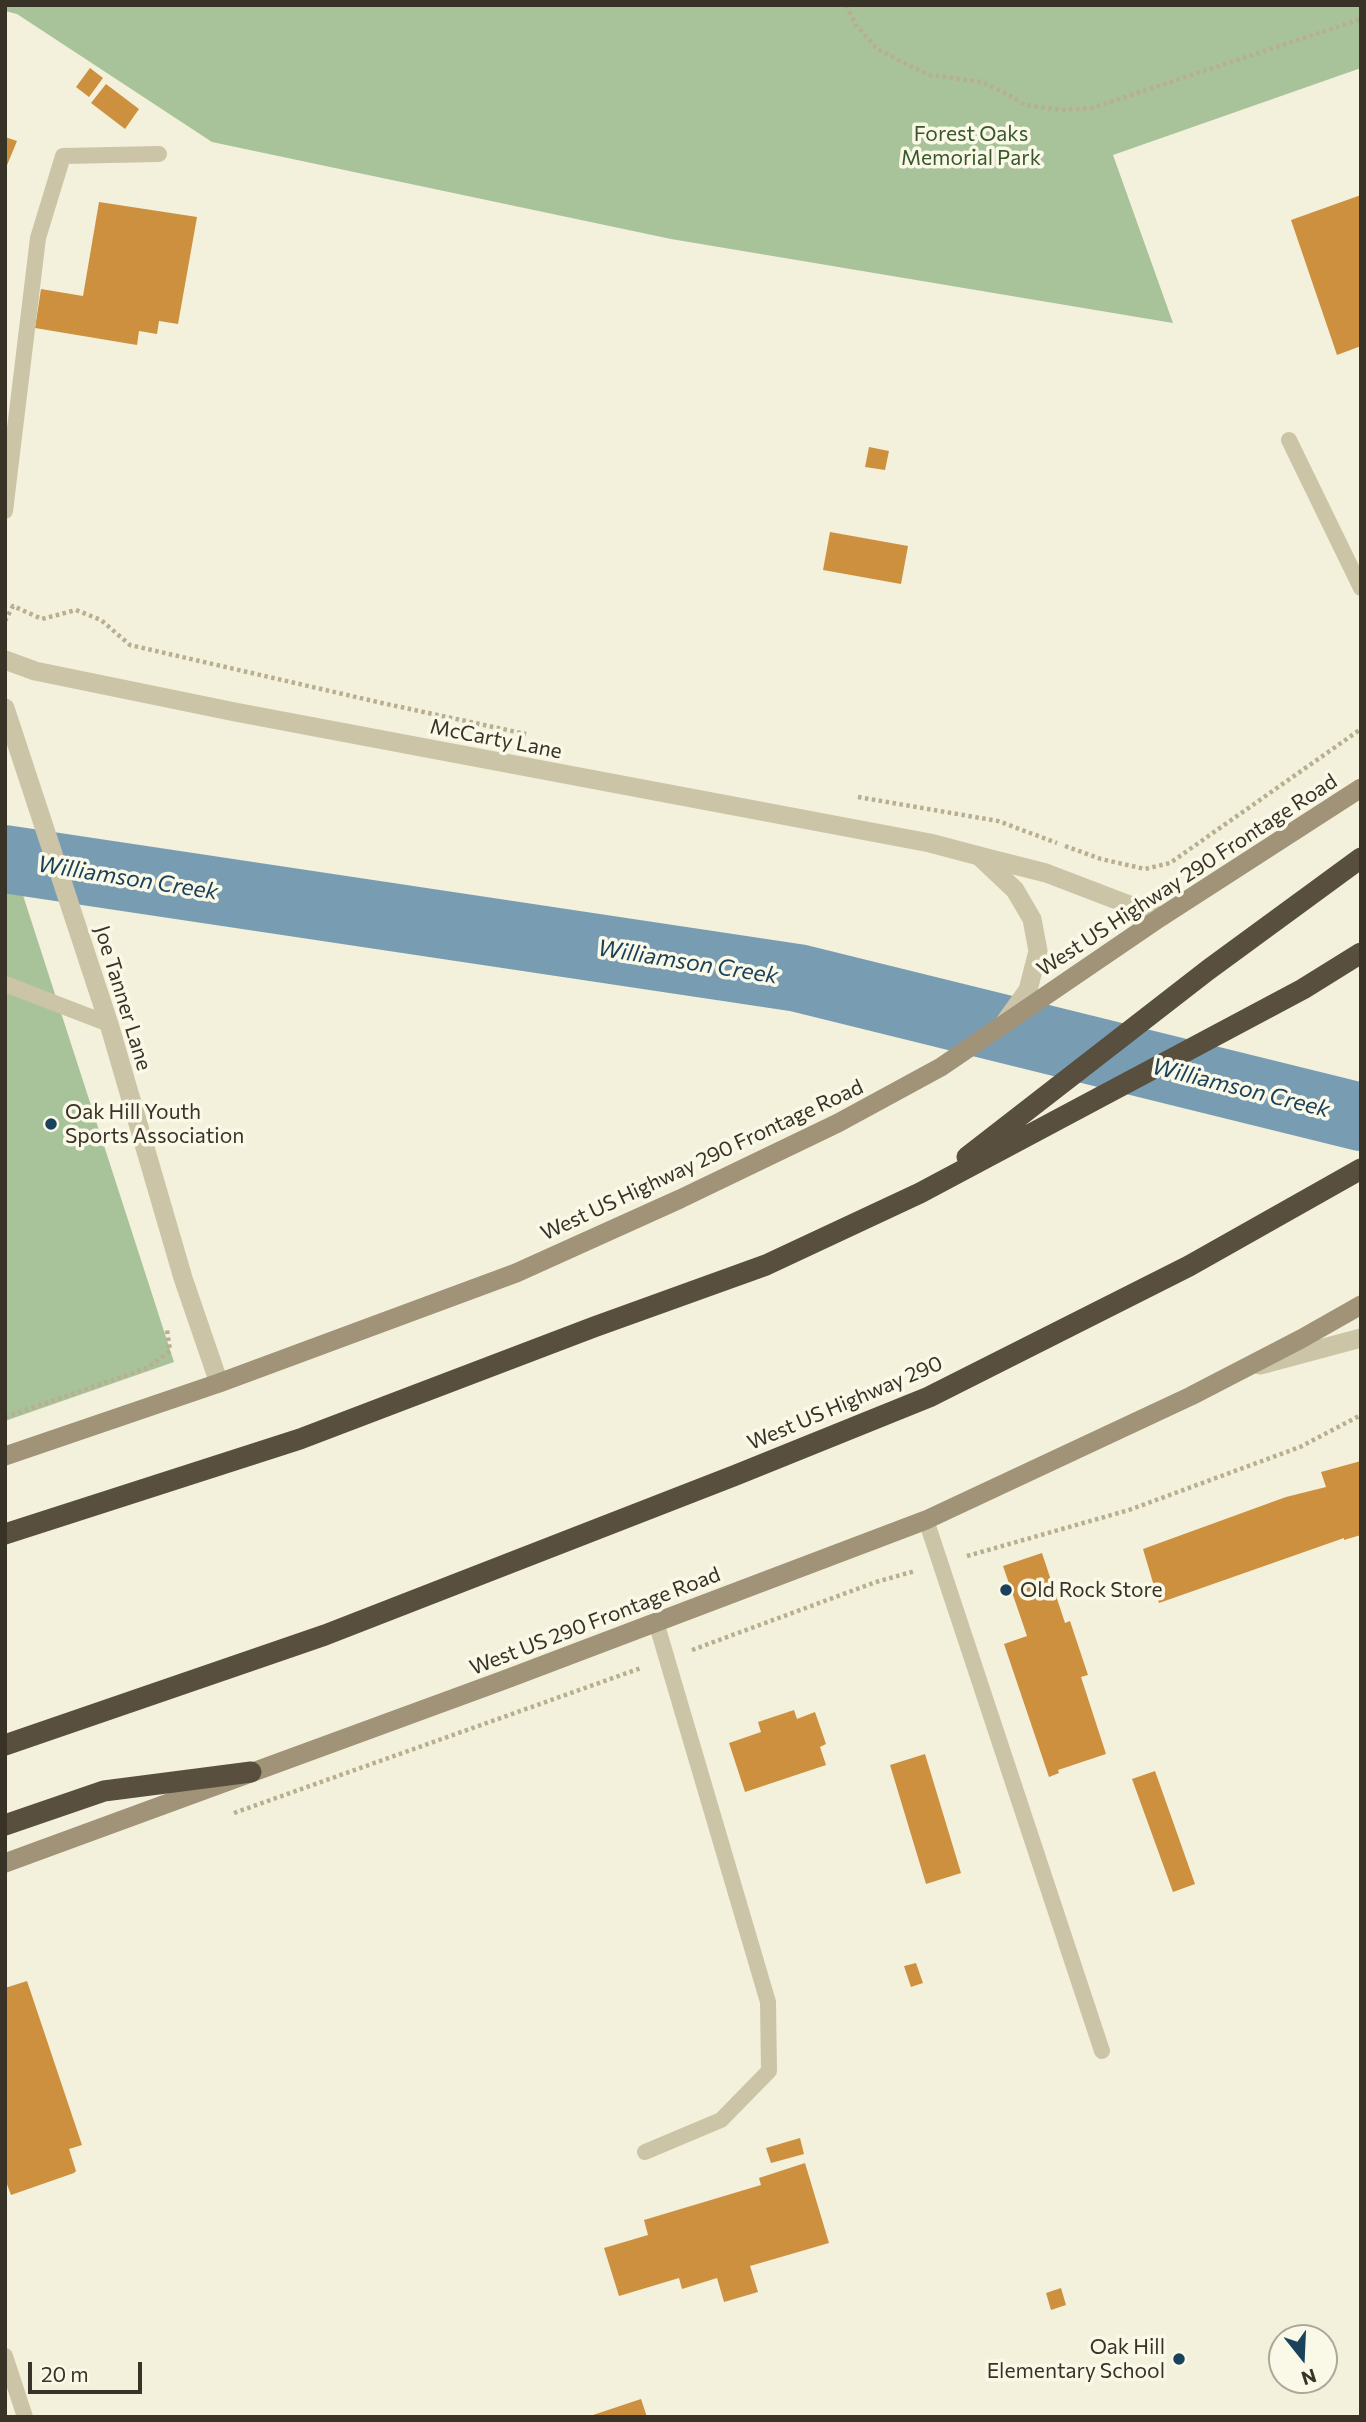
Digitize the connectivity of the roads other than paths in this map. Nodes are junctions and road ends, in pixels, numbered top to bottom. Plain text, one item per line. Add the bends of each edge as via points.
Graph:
1 (159, 154) dead end
2 (1289, 440) dead end
3 (5, 511) edge
4 (1361, 588) edge
5 (5, 660) edge
6 (5, 708) edge
7 (1361, 788) edge
8 (979, 856) junction
9 (1361, 858) edge
10 (1161, 917) junction
11 (1361, 953) edge
12 (5, 984) edge
13 (109, 1024) junction
14 (1002, 1026) junction
15 (1361, 1168) edge
16 (920, 1193) junction
17 (1361, 1305) edge
18 (1361, 1338) edge
19 (1242, 1370) junction
20 (219, 1382) junction
21 (5, 1456) edge
22 (926, 1520) junction
23 (5, 1534) edge
24 (656, 1622) junction
25 (5, 1745) edge
26 (251, 1772) junction
27 (5, 1825) edge
28 (5, 1863) edge
29 (1102, 2051) dead end
30 (645, 2152) dead end
31 (5, 2356) edge
32 (25, 2417) edge

1 - 3 lane via 63,156 37,238
2 - 4 lane
5 - 8 street, McCarty Lane via 35,671 222,709
6 - 13 street, Joe Tanner Lane
7 - 10 main road, West US Highway 290 Frontage Road
8 - 10 street, McCarty Lane via 1046,873
8 - 14 street, McCarty Lane via 1015,890 1032,919 1038,951 1028,990
9 - 16 highway
10 - 14 main road, West US Highway 290 Frontage Road
11 - 16 highway via 1303,989
12 - 13 lane
13 - 20 street, Joe Tanner Lane via 183,1278
14 - 20 main road, West US Highway 290 Frontage Road via 942,1067 838,1124 680,1199 516,1273
15 - 25 highway, West US Highway 290 via 1189,1266 929,1397 325,1634
16 - 23 highway via 766,1265 300,1439
17 - 19 main road
18 - 19 street
19 - 22 main road, West US 290 Frontage Road
20 - 21 main road, West US Highway 290 Frontage Road
22 - 24 main road, West US 290 Frontage Road
22 - 29 lane
24 - 26 main road, West US 290 Frontage Road
24 - 30 lane via 768,2002 769,2071 721,2120
26 - 27 highway via 104,1791
26 - 28 main road, West US 290 Frontage Road
31 - 32 lane

